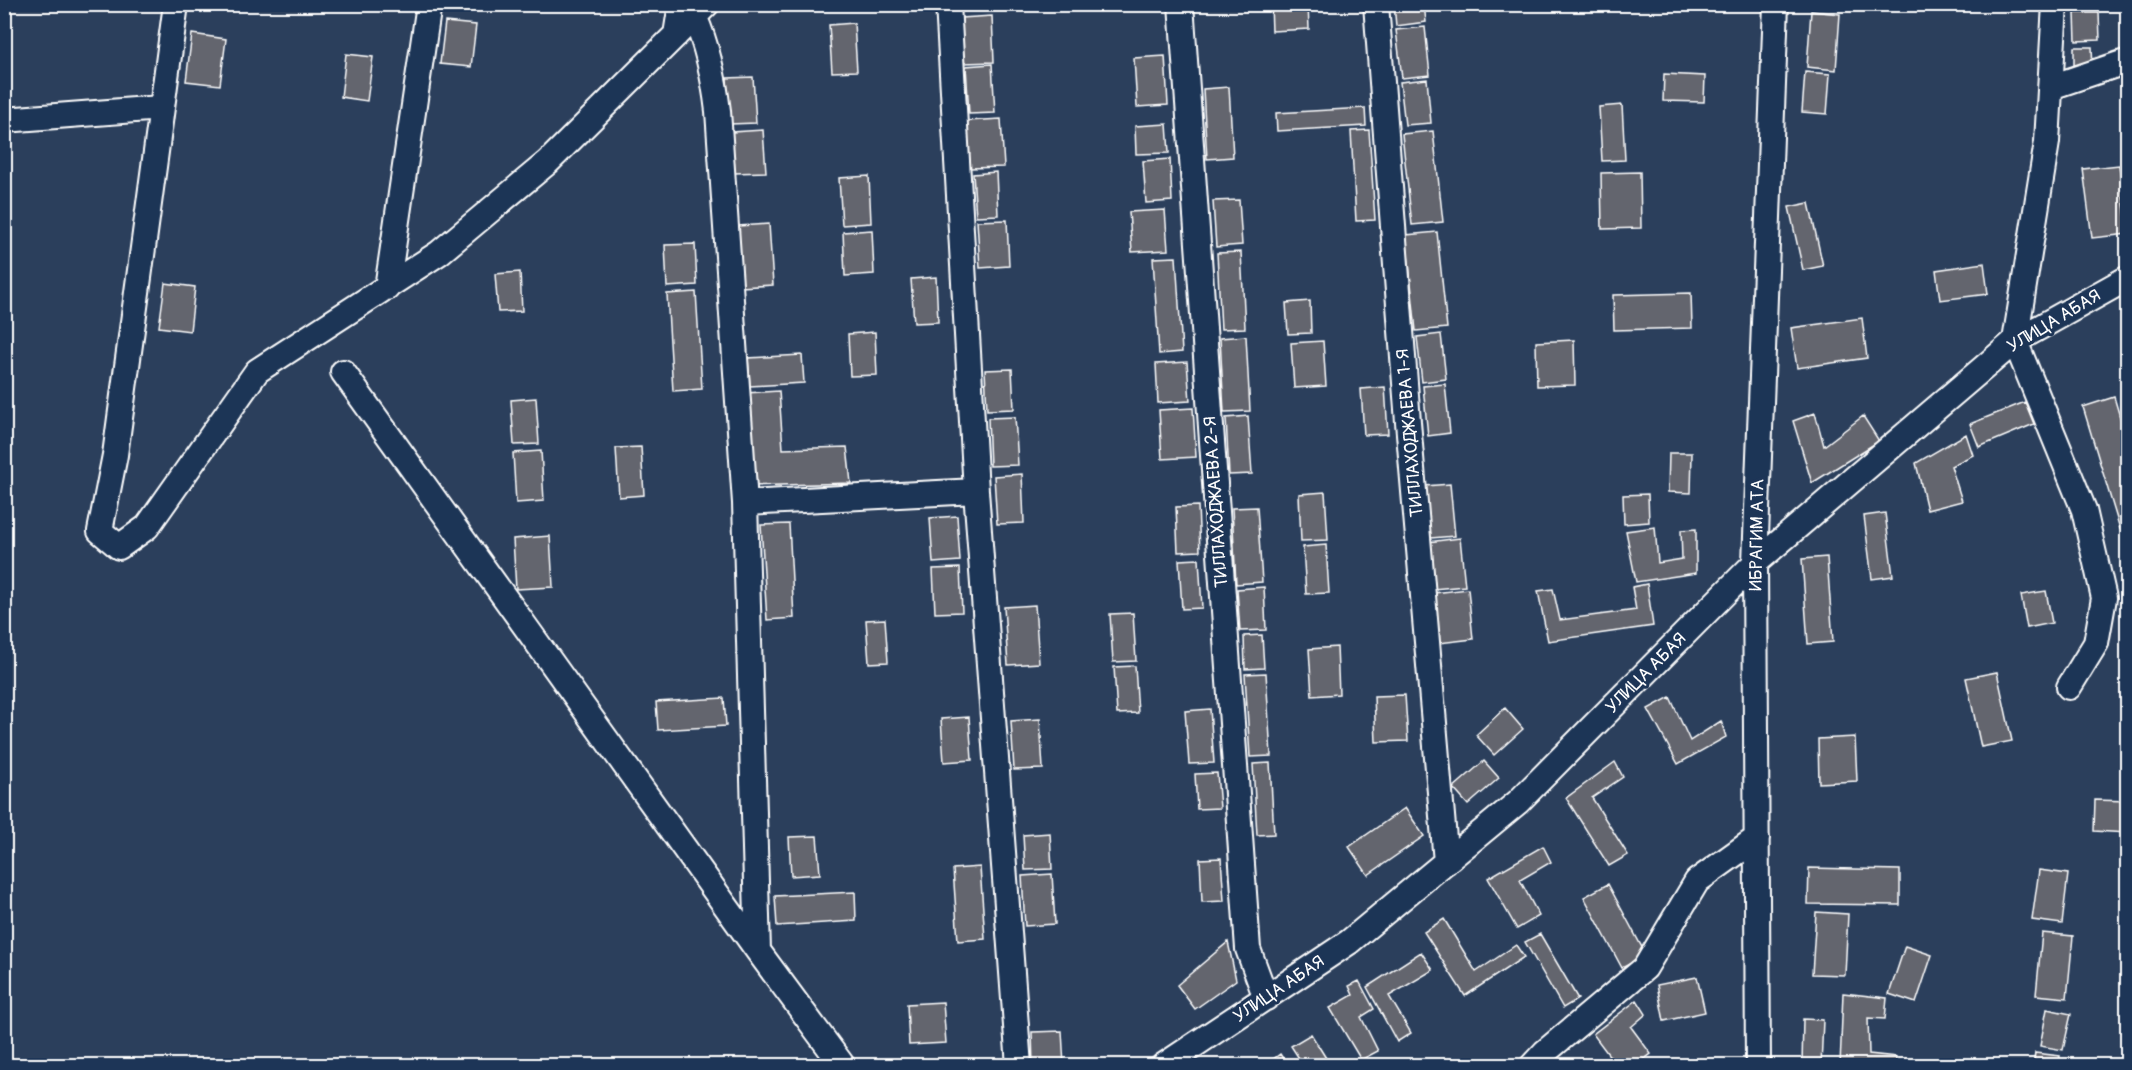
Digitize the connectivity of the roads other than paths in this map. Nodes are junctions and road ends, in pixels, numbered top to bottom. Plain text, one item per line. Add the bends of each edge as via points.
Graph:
1 (176, 4) edge
2 (429, 4) edge
3 (948, 4) edge
4 (1181, 4) edge
5 (1376, 4) edge
6 (1776, 4) edge
7 (2055, 4) edge
8 (694, 9) edge
9 (2127, 61) edge
10 (2051, 87) junction
11 (161, 108) junction
12 (4, 120) edge
13 (2127, 278) edge
14 (387, 288) junction
15 (2015, 341) junction
16 (344, 372) dead end
17 (976, 491) junction
18 (745, 503) junction
19 (1755, 563) junction
20 (2069, 687) dead end
21 (1757, 838) junction
22 (1446, 862) junction
23 (758, 951) junction
24 (1266, 998) junction
25 (843, 1065) edge
26 (1019, 1065) edge
27 (1163, 1065) edge
28 (1532, 1065) edge
29 (1758, 1065) edge

1 - 11 street
2 - 14 street
3 - 17 street
4 - 24 street, ТИЛЛАХОДЖАЕВА 2-Я via 1248,949
5 - 22 street, ТИЛЛАХОДЖАЕВА 1-Я
6 - 19 street, ИБРАГИМ АТА
7 - 10 street
8 - 14 street via 676,35 548,162 439,253
8 - 18 street via 712,65 717,102
9 - 10 street
10 - 15 street via 2047,142
11 - 12 street
11 - 14 street via 115,454 100,531 119,547 147,527 257,371
13 - 15 street, УЛИЦА АБАЯ
15 - 19 street, УЛИЦА АБАЯ
15 - 20 street via 2085,510 2104,598 2096,643
16 - 23 street
17 - 18 street
17 - 26 street
18 - 23 street
19 - 21 street, ИБРАГИМ АТА
19 - 22 street, УЛИЦА АБАЯ via 1518,802
21 - 28 street via 1697,881 1645,968
21 - 29 street, ИБРАГИМ АТА
22 - 24 street, УЛИЦА АБАЯ via 1349,942
23 - 25 street
24 - 27 street, УЛИЦА АБАЯ

